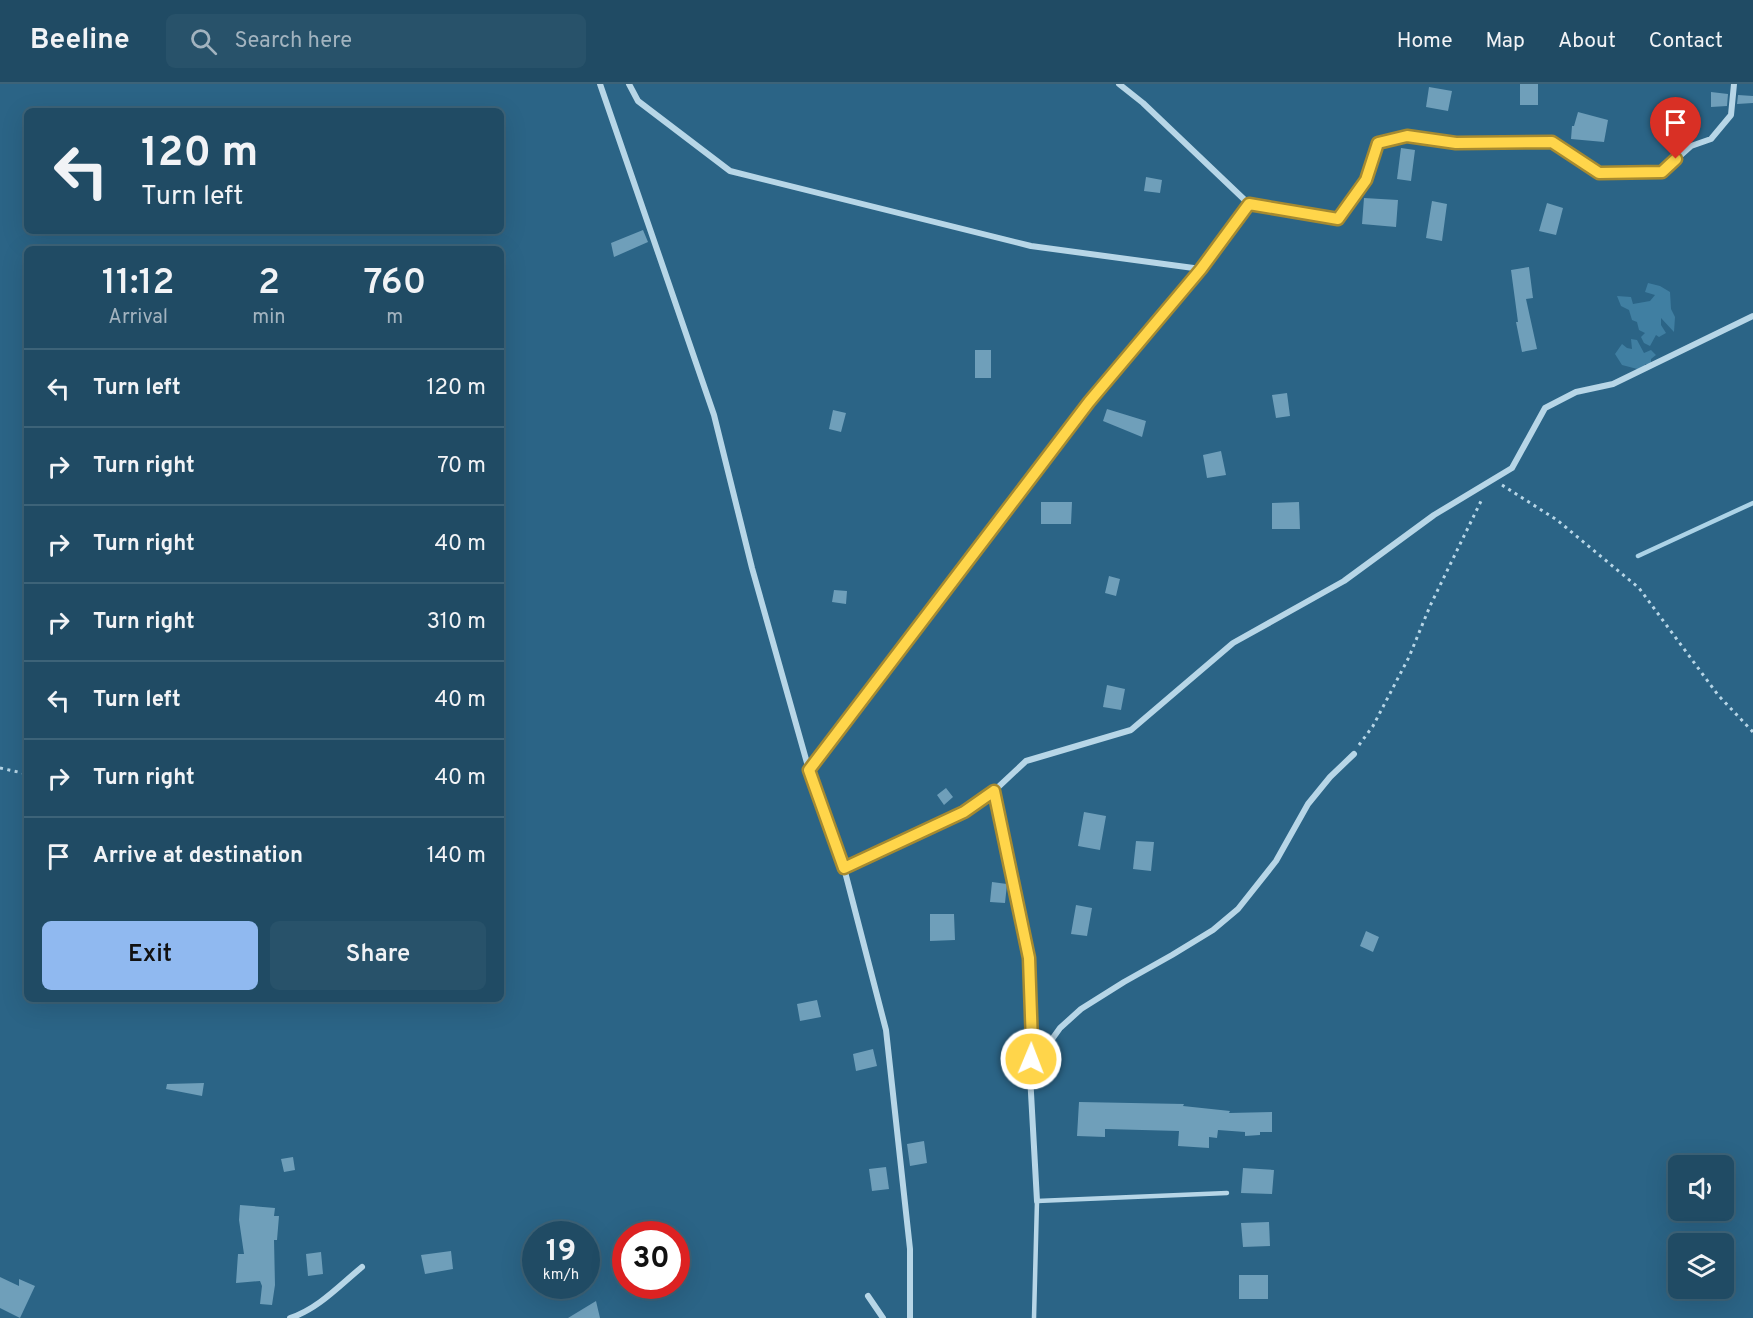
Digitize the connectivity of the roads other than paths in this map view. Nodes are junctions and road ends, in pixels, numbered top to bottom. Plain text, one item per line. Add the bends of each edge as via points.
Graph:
1 (600, 84) edge
2 (629, 84) edge
3 (1119, 84) edge
4 (1734, 84) edge
5 (1249, 204) junction
6 (1201, 269) junction
7 (1753, 316) edge
8 (1354, 754) road end
9 (809, 770) junction
10 (994, 791) junction
11 (844, 868) junction
12 (1030, 1074) junction
13 (1227, 1193) dead end
14 (1037, 1201) junction
15 (362, 1267) dead end
16 (868, 1296) dead end
17 (290, 1318) edge
18 (883, 1318) edge
19 (910, 1318) edge
20 (1034, 1318) edge

1 - 9 street via 714,415
2 - 6 street via 638,101 730,171 1031,246
3 - 5 street
4 - 5 street via 1731,116 1711,139 1690,146 1662,172 1599,173 1552,142 1456,143 1407,136 1378,143 1366,180 1338,219
5 - 6 street
6 - 9 street via 1089,402
7 - 10 street via 1613,384 1576,392 1545,408 1512,468 1434,515 1344,581 1233,643 1131,730 1026,761
8 - 12 street via 1308,804 1276,861 1238,909 1213,930 1081,1009 1060,1028
9 - 11 street
10 - 11 street via 964,812
10 - 12 street via 1029,958
11 - 19 street via 886,1030 910,1249
12 - 14 street
13 - 14 lane
14 - 20 lane
15 - 17 street via 307,1311
16 - 18 street

